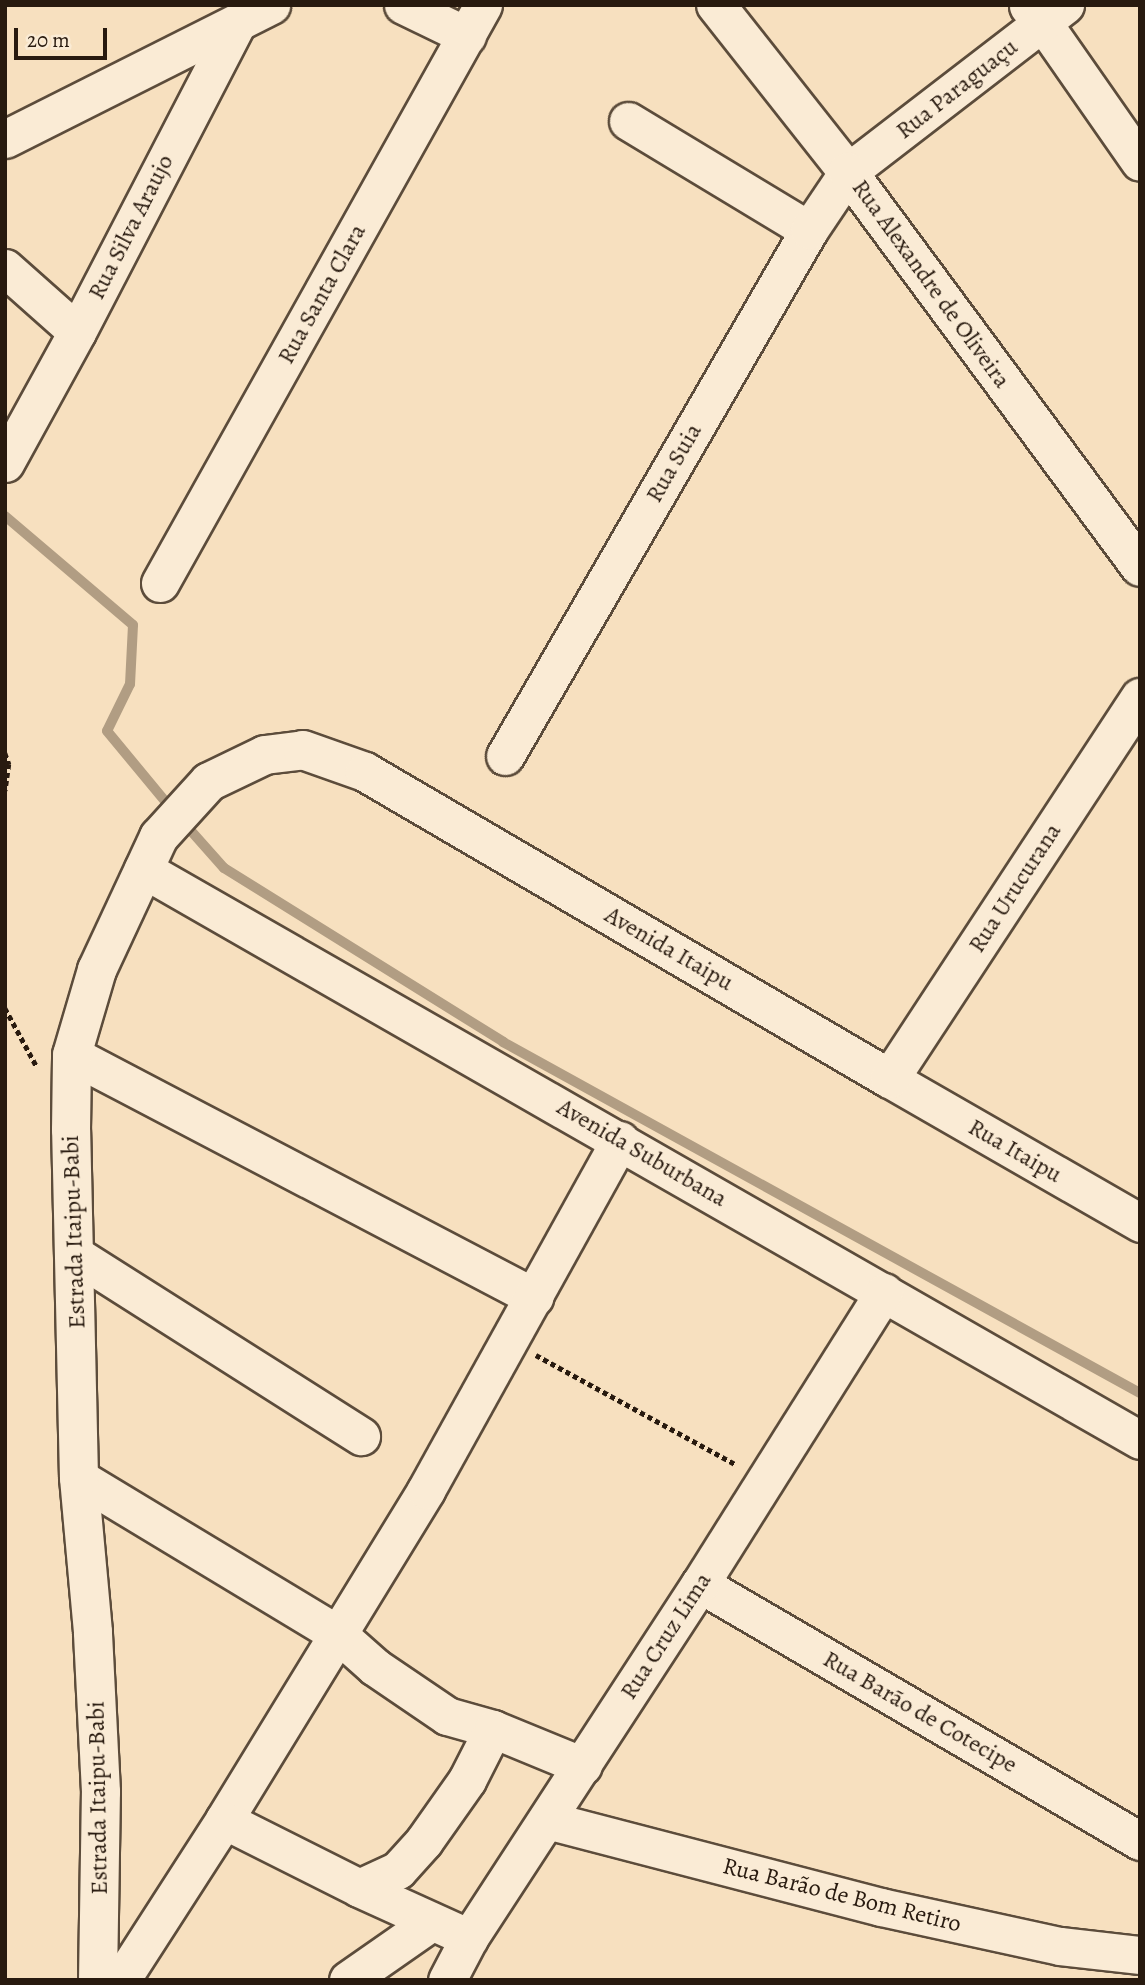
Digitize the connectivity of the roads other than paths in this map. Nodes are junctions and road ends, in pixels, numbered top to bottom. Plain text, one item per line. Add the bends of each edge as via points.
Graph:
1 (271, 5) edge
2 (402, 5) edge
3 (716, 5) edge
4 (1046, 11) edge
5 (475, 20) edge
6 (236, 25) junction
7 (628, 121) dead end
8 (5, 139) edge
9 (1140, 162) edge
10 (848, 172) junction
11 (809, 230) junction
12 (5, 268) edge
13 (77, 332) junction
14 (5, 463) edge
15 (1140, 567) edge
16 (160, 583) dead end
17 (1140, 698) edge
18 (505, 756) dead end
19 (448, 819) joint
20 (151, 853) junction
21 (72, 1055) junction
22 (890, 1079) junction
23 (620, 1140) junction
24 (1140, 1223) edge
25 (74, 1254) junction
26 (884, 1292) junction
27 (534, 1297) junction
28 (361, 1436) dead end
29 (1140, 1440) edge
30 (79, 1478) junction
31 (700, 1584) junction
32 (339, 1635) junction
33 (493, 1729) junction
34 (583, 1766) junction
35 (224, 1820) junction
36 (547, 1820) junction
37 (1140, 1841) edge
38 (359, 1888) junction
39 (431, 1922) junction
40 (469, 1938) junction
41 (1140, 1955) edge
42 (98, 1980) edge
43 (121, 1980) edge
44 (348, 1980) edge
45 (447, 1980) edge

1 - 6 street
2 - 5 street
3 - 10 street, Rua Alexandre de Oliveira
4 - 9 street
4 - 10 street, Rua Paraguaçu
5 - 16 street, Rua Santa Clara
6 - 8 street
6 - 13 street, Rua Silva Araujo
7 - 11 street
10 - 11 street, Rua Suia
10 - 15 street, Rua Alexandre de Oliveira
11 - 18 street, Rua Suia
12 - 13 street
13 - 14 street, Rua Silva Araujo
17 - 22 street, Rua Urucurana
19 - 20 street, Estrada Itaipu-Babi via 365,772 303,750 265,755 209,782
19 - 22 street, Avenida Itaipu
20 - 21 street, Estrada Itaipu-Babi via 97,970
20 - 23 street, Avenida Suburbana
21 - 25 street, Estrada Itaipu-Babi
21 - 27 street
22 - 24 street, Rua Itaipu
23 - 26 street, Avenida Suburbana
23 - 27 street
25 - 28 street
25 - 30 street, Estrada Itaipu-Babi
26 - 29 street, Avenida Suburbana
26 - 31 street, Rua Cruz Lima
27 - 32 street
30 - 32 street
30 - 42 street, Estrada Itaipu-Babi via 101,1792
31 - 34 street, Rua Cruz Lima
31 - 37 street, Rua Barão de Cotecipe
32 - 33 street via 375,1667 447,1716
32 - 35 street
33 - 34 street
33 - 38 street via 467,1780 424,1841 398,1870
34 - 36 street, Rua Cruz Lima
35 - 38 street
35 - 43 street
36 - 40 street, Rua Cruz Lima
36 - 41 street, Rua Barão de Bom Retiro via 881,1907 1060,1945
38 - 39 street
39 - 40 street
39 - 44 street
40 - 45 street, Rua Cruz Lima

